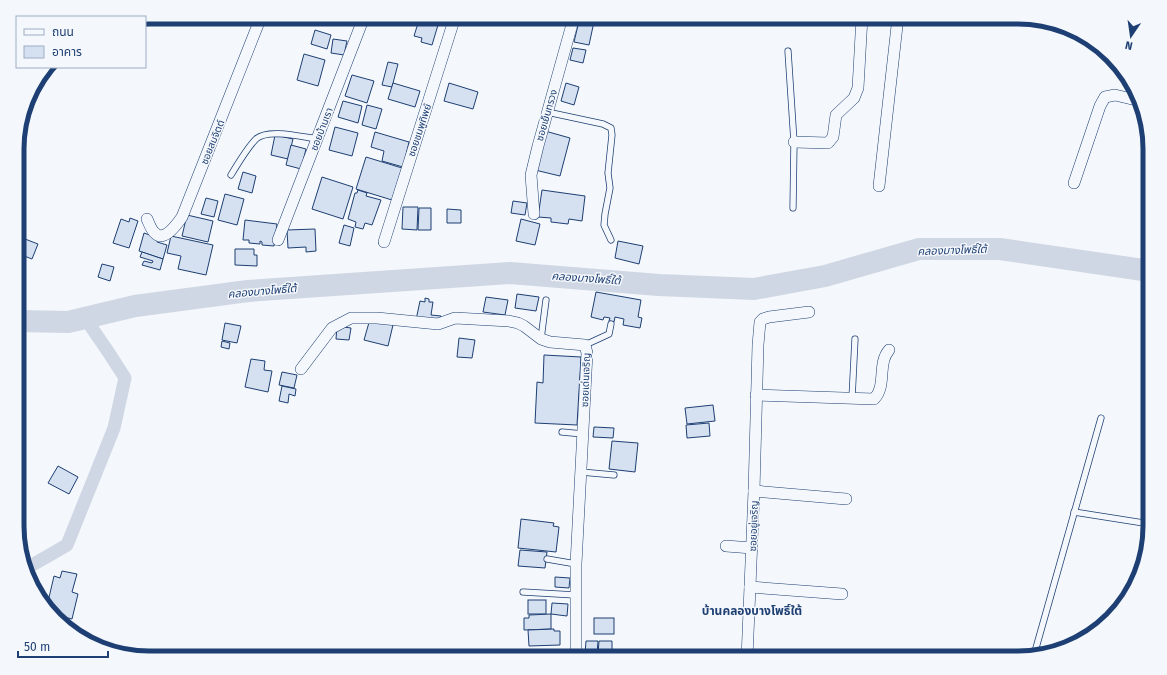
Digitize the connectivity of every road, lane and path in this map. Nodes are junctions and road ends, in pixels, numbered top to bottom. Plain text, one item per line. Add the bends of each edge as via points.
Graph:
1 (258, 24) edge
2 (361, 24) edge
3 (453, 24) edge
4 (572, 24) edge
5 (862, 24) edge
6 (897, 24) edge
7 (788, 51) dead end
8 (1132, 99) edge
9 (547, 112) junction
10 (318, 139) junction
11 (794, 142) junction
12 (231, 174) dead end
13 (1074, 183) dead end
14 (879, 186) dead end
15 (793, 208) dead end
16 (534, 214) dead end
17 (147, 218) dead end
18 (278, 240) dead end
19 (611, 240) dead end
20 (384, 242) dead end
21 (546, 300) dead end
22 (809, 312) dead end
23 (611, 324) dead end
24 (541, 339) junction
25 (855, 339) dead end
26 (585, 345) junction
27 (889, 350) dead end
28 (300, 369) dead end
29 (756, 395) junction
30 (852, 398) junction
31 (1101, 418) dead end
32 (562, 432) dead end
33 (583, 434) junction
34 (581, 472) junction
35 (614, 475) dead end
36 (754, 491) junction
37 (846, 499) dead end
38 (1074, 512) junction
39 (1143, 523) edge
40 (726, 546) dead end
41 (752, 548) junction
42 (547, 559) dead end
43 (576, 564) junction
44 (750, 588) junction
45 (523, 592) dead end
46 (842, 594) dead end
47 (576, 595) junction
48 (1035, 650) edge
49 (576, 651) edge
50 (747, 651) edge

1 - 17 street, ซอยสมจิตต์ via 182,217 164,236 154,233
2 - 10 street, ซอยบ้านเรา
3 - 20 street, ซอยชมพูทิพย์
4 - 9 street, ซอยเย็นทรวง
5 - 11 street via 858,88 854,98 836,115 833,137 828,143
6 - 14 street
7 - 11 lane
8 - 13 street via 1115,95 1105,98
9 - 16 street, ซอยเย็นทรวง via 531,175
9 - 19 lane via 611,128 608,173 610,188 604,225
10 - 12 lane via 274,133 264,135 257,139
10 - 18 street, ซอยบ้านเรา
11 - 15 lane
21 - 24 lane
22 - 29 street, ซอยอยู่เจริญ via 769,317 760,322
23 - 26 lane via 609,334
24 - 26 street, ซอยเด่นเจริญ
24 - 28 street, ซอยเด่นเจริญ via 518,322 509,321 456,318 438,324 351,318 332,328
25 - 30 lane
26 - 33 street, ซอยเด่นเจริญ via 587,353
27 - 30 street via 883,361 878,395 874,399
29 - 30 street
29 - 36 street, ซอยอยู่เจริญ
31 - 38 lane
32 - 33 lane
33 - 34 street, ซอยเด่นเจริญ
34 - 35 lane
34 - 43 street, ซอยเด่นเจริญ
36 - 37 street
36 - 41 street, ซอยอยู่เจริญ
38 - 39 lane
38 - 48 lane
40 - 41 street
41 - 44 street, ซอยอยู่เจริญ
42 - 43 lane
43 - 47 street, ซอยเด่นเจริญ
44 - 46 street
44 - 50 street, ซอยอยู่เจริญ
45 - 47 lane
47 - 49 street, ซอยเด่นเจริญ

